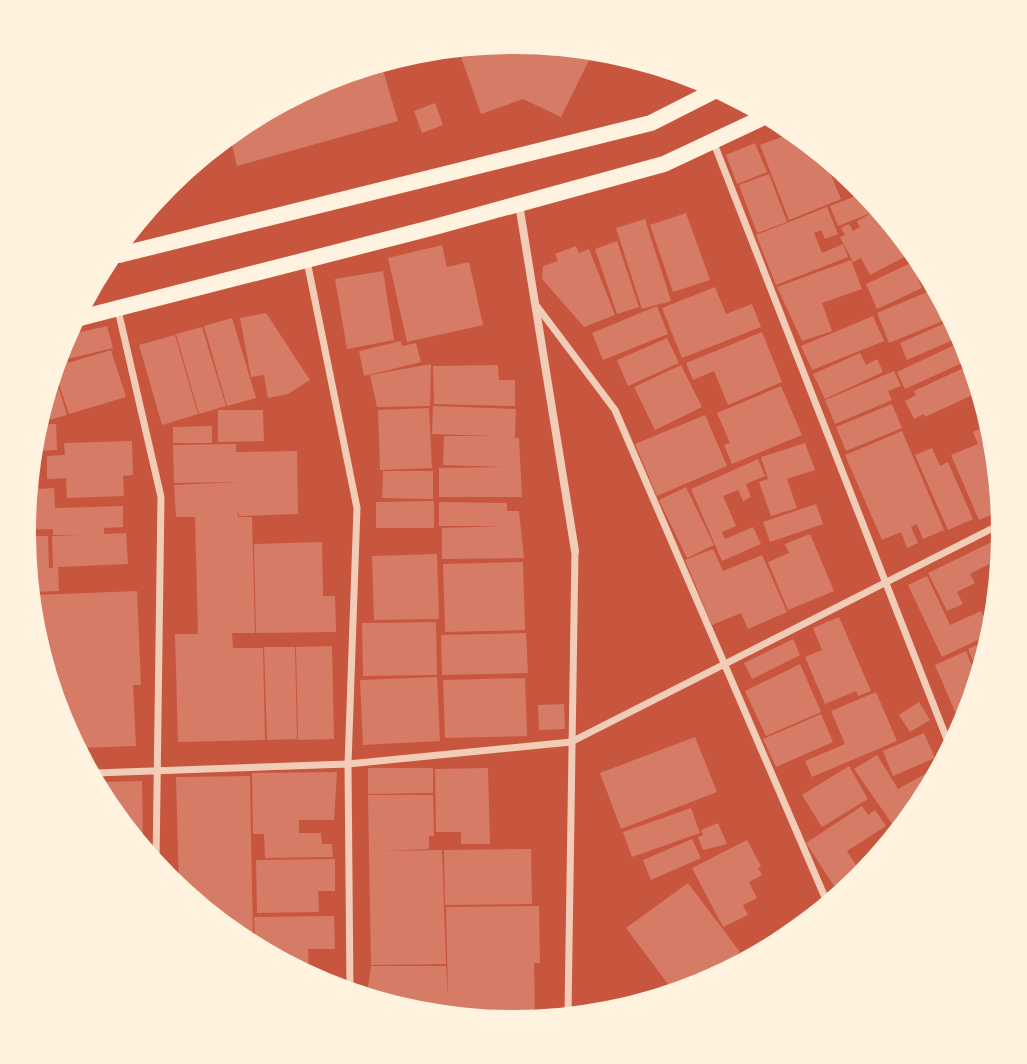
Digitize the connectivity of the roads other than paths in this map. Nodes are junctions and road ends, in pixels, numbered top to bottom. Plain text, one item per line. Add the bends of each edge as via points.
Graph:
1 (706, 95) edge
2 (756, 121) edge
3 (713, 141) junction
4 (519, 204) junction
5 (126, 253) edge
6 (307, 261) junction
7 (536, 305) junction
8 (118, 310) junction
9 (87, 317) edge
10 (991, 529) edge
11 (575, 551) joint
12 (884, 583) junction
13 (727, 666) junction
14 (945, 736) edge
15 (571, 742) junction
16 (348, 764) junction
17 (157, 772) junction
18 (101, 773) edge
19 (156, 849) edge
20 (824, 894) edge
21 (350, 980) edge
22 (568, 1006) edge

1 - 5 main road via 651,123
2 - 3 main road
3 - 4 main road via 664,164
3 - 12 street
4 - 6 main road
4 - 7 street
6 - 8 main road
6 - 16 street via 357,508
7 - 11 street
7 - 13 street via 615,410
8 - 9 main road
8 - 17 street via 161,497
10 - 12 street
11 - 15 street
12 - 13 street
12 - 14 street
13 - 15 street
13 - 20 street
15 - 16 street
15 - 22 street
16 - 17 street
16 - 21 street
17 - 18 street
17 - 19 street

